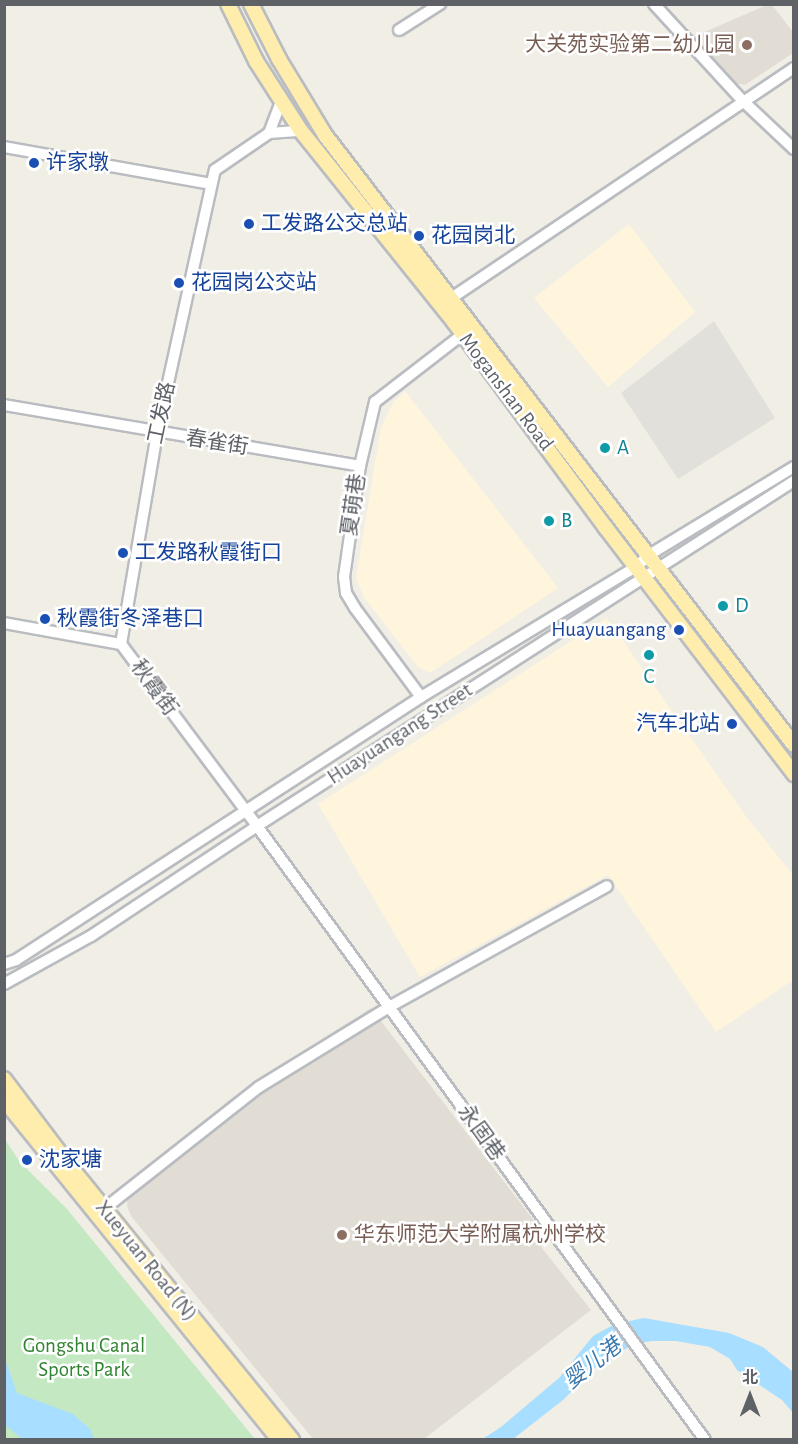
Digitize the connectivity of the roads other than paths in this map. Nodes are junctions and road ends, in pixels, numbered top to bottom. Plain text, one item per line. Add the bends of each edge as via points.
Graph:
1 (228, 4) edge
2 (251, 4) edge
3 (440, 4) edge
4 (654, 4) edge
5 (399, 30) dead end
6 (794, 68) edge
7 (281, 100) junction
8 (743, 101) junction
9 (301, 131) junction
10 (269, 133) junction
11 (4, 147) edge
12 (794, 149) edge
13 (211, 184) junction
14 (450, 299) junction
15 (463, 334) junction
16 (4, 405) edge
17 (157, 433) junction
18 (360, 466) junction
19 (794, 467) edge
20 (794, 482) edge
21 (649, 555) junction
22 (658, 568) junction
23 (640, 572) junction
24 (4, 623) edge
25 (121, 644) junction
26 (421, 697) junction
27 (794, 746) edge
28 (794, 774) edge
29 (246, 811) junction
30 (257, 825) junction
31 (607, 886) dead end
32 (4, 964) edge
33 (4, 984) edge
34 (389, 1007) junction
35 (4, 1079) edge
36 (4, 1100) edge
37 (104, 1209) junction
38 (279, 1440) edge
39 (292, 1440) edge
40 (705, 1440) edge

1 - 7 main road, Moganshan Road via 256,62
2 - 14 main road, Moganshan Road via 325,135
3 - 5 street
4 - 8 street
6 - 8 street
7 - 9 main road, Moganshan Road
7 - 10 street
8 - 12 street
8 - 14 street
9 - 10 street
9 - 15 main road, Moganshan Road
10 - 13 street, 工发路 via 215,170
11 - 13 street
13 - 17 street, 工发路
14 - 21 main road, Moganshan Road
15 - 18 street, 夏萌巷 via 375,402
15 - 23 main road, Moganshan Road
16 - 17 street, 春雀街
17 - 18 street, 春雀街
17 - 25 street, 工发路
18 - 26 street, 夏萌巷 via 344,577 346,593
19 - 21 street, Huayuangang Street
20 - 22 street, Huayuangang Street
21 - 22 main road, Moganshan Road
21 - 23 street, Huayuangang Street
22 - 23 street, Huayuangang Street
22 - 27 main road, Moganshan Road
23 - 26 street, Huayuangang Street
23 - 28 main road, Moganshan Road
23 - 30 street, Huayuangang Street
24 - 25 street, 秋霞街
25 - 29 street, 秋霞街
26 - 29 street, Huayuangang Street
29 - 30 street, 秋霞街
29 - 32 street, Huayuangang Street via 16,960
30 - 33 street, Huayuangang Street via 91,936
30 - 34 street, 永固巷
31 - 34 street
34 - 37 street via 259,1087
34 - 40 street, 永固巷
35 - 37 main road, Xueyuan Road (N)
36 - 38 main road, Xueyuan Road (N)
37 - 39 main road, Xueyuan Road (N)

